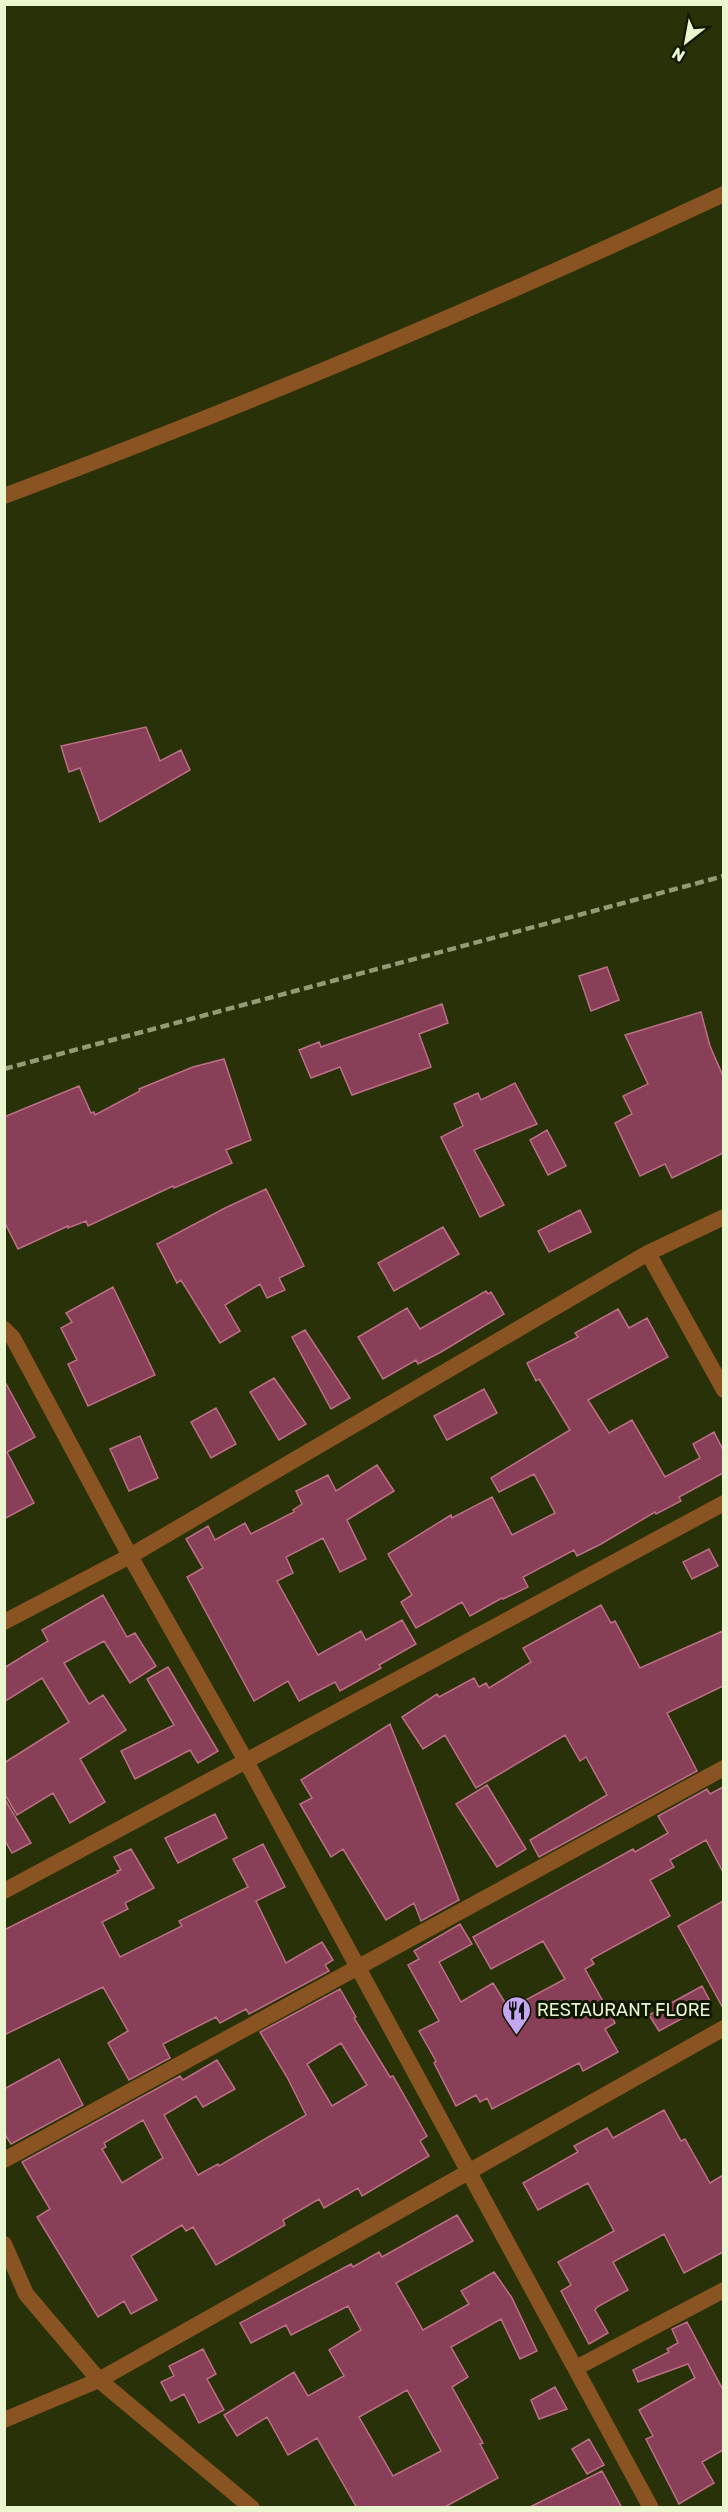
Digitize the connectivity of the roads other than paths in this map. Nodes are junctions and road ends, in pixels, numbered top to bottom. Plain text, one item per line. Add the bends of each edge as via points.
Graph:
1 (723, 194) edge
2 (4, 496) edge
3 (723, 1217) edge
4 (648, 1253) junction
5 (4, 1329) edge
6 (723, 1390) edge
7 (723, 1503) edge
8 (130, 1556) junction
9 (4, 1622) edge
10 (246, 1761) junction
11 (723, 1768) edge
12 (4, 1891) edge
13 (358, 1967) junction
14 (723, 2028) edge
15 (4, 2160) edge
16 (470, 2170) junction
17 (4, 2244) edge
18 (723, 2290) edge
19 (576, 2368) junction
20 (99, 2380) junction
21 (4, 2420) edge
22 (252, 2508) edge
23 (651, 2508) edge

1 - 2 street via 564,268 155,440
3 - 4 street
4 - 6 street
4 - 8 street
5 - 8 street via 13,1338
7 - 10 street
8 - 9 street
8 - 10 street
10 - 12 street
10 - 13 street
11 - 13 street
13 - 15 street
13 - 16 street
14 - 16 street
16 - 19 street
16 - 20 street
17 - 20 street via 26,2294
18 - 19 street
19 - 23 street
20 - 21 street
20 - 22 street

